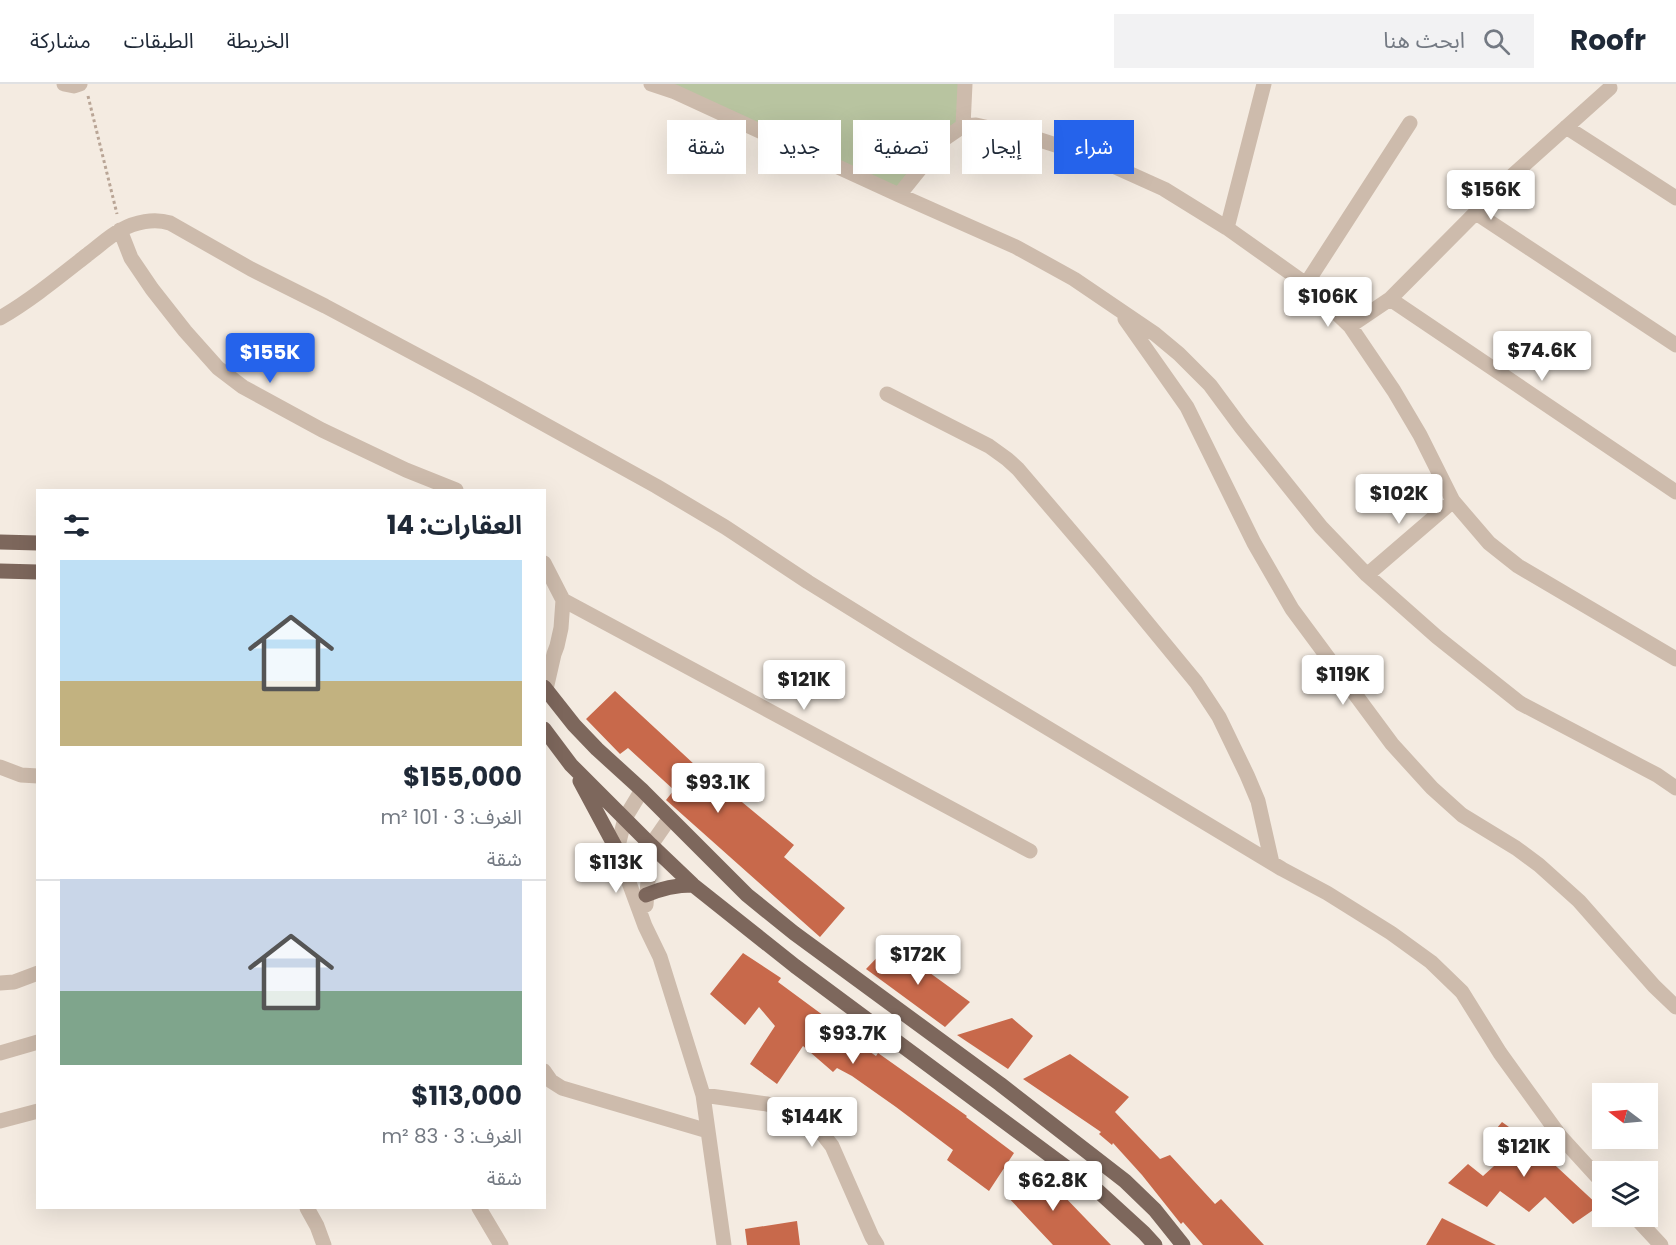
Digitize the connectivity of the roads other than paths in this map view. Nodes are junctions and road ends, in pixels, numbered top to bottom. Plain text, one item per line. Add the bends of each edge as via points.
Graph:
1 (651, 84) edge
2 (965, 84) edge
3 (1264, 84) edge
4 (1611, 85) edge
5 (963, 120) edge
6 (1410, 123) dead end
7 (962, 127) edge
8 (1566, 127) junction
9 (1042, 141) edge
10 (899, 195) junction
11 (1676, 198) edge
12 (1476, 213) junction
13 (1227, 228) junction
14 (120, 230) junction
15 (1306, 284) junction
16 (1390, 299) junction
17 (1120, 311) junction
18 (0, 318) edge
19 (1350, 327) junction
20 (1676, 345) edge
21 (887, 394) dead end
22 (454, 489) edge
23 (1676, 492) edge
24 (1454, 501) junction
25 (0, 542) edge
26 (36, 543) edge
27 (546, 567) edge
28 (0, 571) edge
29 (36, 572) edge
30 (1367, 575) junction
31 (563, 600) junction
32 (1676, 659) edge
33 (546, 684) edge
34 (546, 689) edge
35 (546, 732) edge
36 (572, 765) junction
37 (0, 767) edge
38 (36, 776) edge
39 (1676, 788) edge
40 (642, 790) junction
41 (625, 818) junction
42 (669, 819) junction
43 (651, 846) junction
44 (617, 850) junction
45 (1030, 850) dead end
46 (1272, 863) junction
47 (693, 885) junction
48 (646, 895) junction
49 (645, 926) junction
50 (36, 974) edge
51 (0, 983) edge
52 (1676, 1007) edge
53 (36, 1043) edge
54 (0, 1053) edge
55 (546, 1074) edge
56 (704, 1095) junction
57 (36, 1112) edge
58 (0, 1117) edge
59 (0, 1121) edge
60 (708, 1131) junction
61 (1592, 1171) edge
62 (308, 1209) edge
63 (480, 1209) edge
64 (1644, 1227) edge
65 (324, 1245) edge
66 (501, 1245) edge
67 (724, 1245) edge
68 (877, 1245) edge
69 (1155, 1245) edge
70 (1183, 1245) edge
71 (1660, 1245) edge

1 - 10 street
2 - 5 street
3 - 13 street
4 - 8 street
6 - 15 street
7 - 10 street via 944,139
8 - 11 street
8 - 12 street
9 - 13 street via 1093,157 1164,189
10 - 17 street via 1016,247 1074,279
12 - 16 street
12 - 20 street
13 - 15 street
14 - 18 street via 23,305
14 - 22 street via 152,289 227,375 252,393 322,430
14 - 46 street via 154,220 170,223 560,431 725,527 908,644
15 - 19 street
16 - 19 street
16 - 23 street
17 - 30 street via 1155,334 1210,385 1321,527
17 - 52 street via 1187,407 1254,543 1292,609 1392,744 1462,815 1516,848 1579,901
19 - 24 street via 1394,391
21 - 46 street via 1007,459 1196,682 1219,717 1247,775
24 - 30 street
24 - 32 street via 1489,543 1518,566
25 - 26 main road
27 - 31 street
28 - 29 main road
30 - 39 street via 1520,703
31 - 33 street via 561,628
31 - 45 street
34 - 40 main road via 574,725
35 - 36 main road
36 - 41 main road
36 - 44 main road
37 - 38 street
40 - 41 street
40 - 42 main road
41 - 43 main road
41 - 44 street
42 - 43 street
42 - 70 main road via 747,895 1125,1181
43 - 47 main road
43 - 48 street
44 - 49 street
46 - 61 street via 1327,893 1431,962 1462,992 1560,1137
47 - 48 main road via 675,885
47 - 69 main road via 795,966 1098,1191
48 - 49 street
49 - 56 street via 660,957
50 - 51 street
53 - 54 street
55 - 60 street via 562,1088
56 - 60 street
56 - 68 street via 782,1108 821,1132 832,1146
57 - 59 street
58 - 59 street
60 - 67 street
62 - 65 street
63 - 66 street
64 - 71 street

